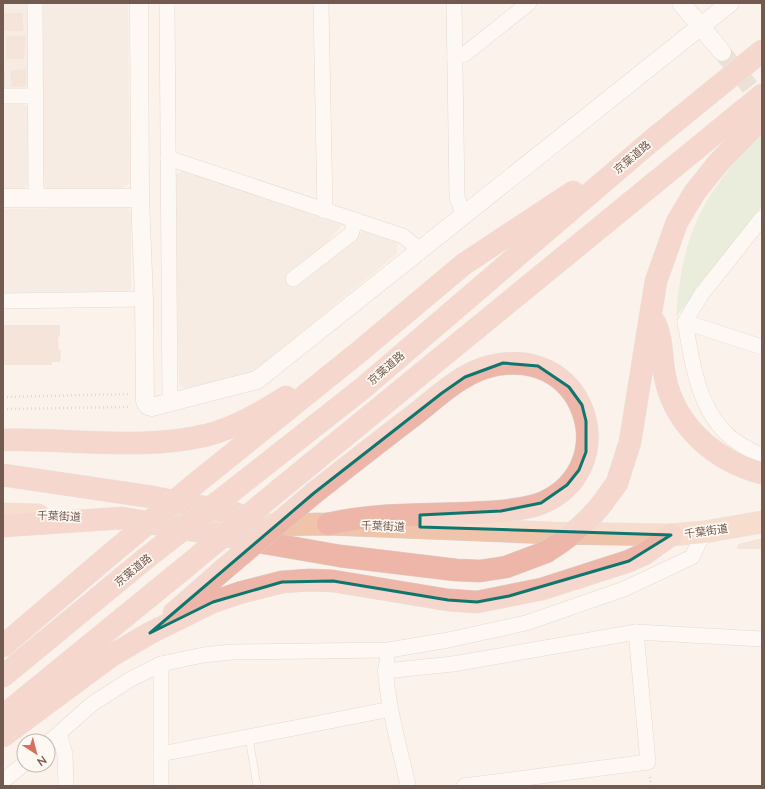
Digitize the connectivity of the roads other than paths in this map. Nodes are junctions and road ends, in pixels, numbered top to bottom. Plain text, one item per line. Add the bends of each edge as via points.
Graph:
1 (35, 3) edge
2 (139, 3) edge
3 (167, 3) edge
4 (321, 3) edge
5 (454, 3) edge
6 (528, 3) edge
7 (681, 3) edge
8 (730, 3) edge
9 (701, 27) junction
10 (762, 51) edge
11 (722, 52) tunnel mouth
12 (455, 57) junction
13 (762, 95) edge
14 (3, 96) edge
15 (35, 96) junction
16 (762, 118) edge
17 (650, 142) junction
18 (168, 158) junction
19 (3, 198) edge
20 (36, 198) junction
21 (140, 198) junction
22 (325, 211) junction
23 (464, 215) junction
24 (762, 218) edge
25 (355, 220) junction
26 (420, 250) junction
27 (293, 279) dead end
28 (144, 299) junction
29 (3, 301) edge
30 (651, 314) junction
31 (685, 322) junction
32 (762, 347) edge
33 (360, 352) junction
34 (170, 404) junction
35 (3, 440) edge
36 (762, 456) edge
37 (762, 473) edge
38 (3, 474) edge
39 (3, 514) edge
40 (122, 518) junction
41 (762, 522) edge
42 (328, 524) junction
43 (258, 525) junction
44 (3, 526) edge
45 (704, 532) junction
46 (671, 535) junction
47 (603, 570) junction
48 (611, 594) junction
49 (636, 632) junction
50 (150, 633) junction
51 (762, 639) edge
52 (3, 646) edge
53 (389, 650) junction
54 (161, 664) junction
55 (385, 671) junction
56 (3, 676) edge
57 (391, 709) junction
58 (3, 716) edge
59 (3, 736) edge
60 (249, 736) junction
61 (56, 737) edge
62 (56, 742) edge
63 (161, 754) junction
64 (16, 770) edge
65 (3, 781) edge
66 (66, 786) edge
67 (161, 786) edge
68 (257, 786) edge
69 (408, 786) edge
70 (464, 786) edge

1 - 15 street
2 - 21 street
3 - 18 street
4 - 22 street
5 - 12 street
6 - 12 street via 464,54
7 - 9 street
8 - 9 street
9 - 11 street
9 - 23 street
10 - 17 highway, 京葉道路
12 - 23 street via 457,197
13 - 58 highway, bridge
14 - 15 street
15 - 20 street
16 - 30 highway via 719,162 695,192 677,222 656,281
17 - 33 highway via 464,264
17 - 56 highway, 京葉道路, bridge via 363,388 145,559
18 - 22 street
18 - 34 street
19 - 20 street
20 - 21 street
21 - 28 street
22 - 25 street
23 - 26 street
24 - 31 street via 701,295
25 - 26 street via 403,236
25 - 27 street via 351,234
26 - 34 street via 257,380
28 - 29 street
28 - 34 street via 144,401 148,406
30 - 37 highway via 661,334 665,379 679,413 690,429 719,456 738,466
30 - 40 highway, bridge via 630,442 616,483 583,526 546,552 506,567 480,571 456,570 340,556
31 - 32 street
31 - 36 street via 700,389 713,417 728,435
33 - 35 highway via 334,365 269,407 237,424 208,435 147,442
33 - 52 highway, bridge via 195,484
38 - 43 highway via 152,496 235,513
39 - 40 highway, 千葉街道
40 - 43 highway, 千葉街道
40 - 44 highway
41 - 45 highway, 千葉街道
42 - 43 highway, 千葉街道
42 - 46 highway, 千葉街道
42 - 50 highway, bridge via 353,518 500,511 541,503 567,485 579,470 586,452 587,437 582,405 569,387 555,374 538,366 503,363 465,377 314,493
45 - 46 highway, 千葉街道
45 - 48 street via 692,556
46 - 47 highway via 646,553
47 - 48 street via 614,571 619,576 618,586
47 - 50 highway via 542,589 478,602 448,600 333,581 282,582 213,602
48 - 53 street via 526,623
49 - 51 street
49 - 55 street via 453,664
49 - 70 street via 648,762
50 - 59 highway via 111,656
53 - 54 street via 232,652 202,655
53 - 55 street
54 - 61 street via 131,679 92,704
54 - 63 street
55 - 57 street
57 - 60 street
57 - 69 street
60 - 63 street
60 - 68 lane
62 - 66 street via 65,754
63 - 67 street
64 - 65 street

